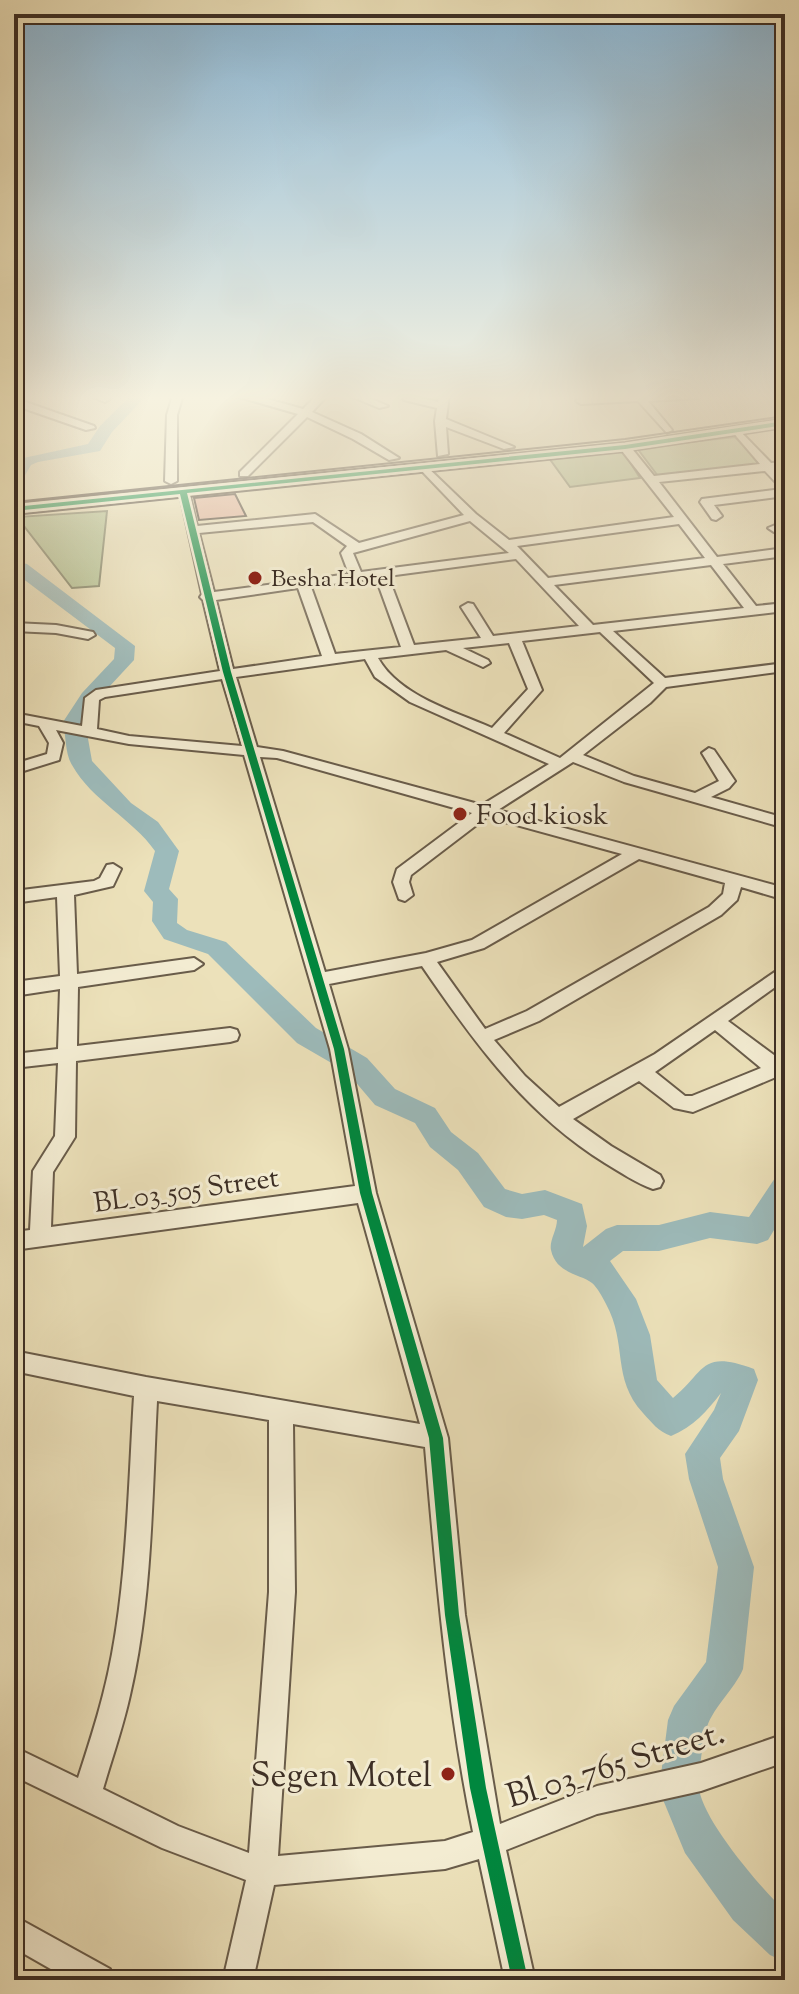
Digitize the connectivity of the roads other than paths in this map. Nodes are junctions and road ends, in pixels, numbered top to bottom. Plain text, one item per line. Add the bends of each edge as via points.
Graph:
1 (147, 488) edge
2 (162, 488) edge
3 (178, 488) edge
4 (444, 488) edge
5 (656, 488) edge
6 (785, 492) edge
7 (14, 497) edge
8 (14, 509) edge
9 (716, 516) dead end
10 (472, 517) junction
11 (680, 520) junction
12 (192, 530) junction
13 (506, 544) junction
14 (357, 547) junction
15 (785, 552) edge
16 (519, 555) junction
17 (713, 562) junction
18 (380, 573) junction
19 (357, 577) junction
20 (545, 582) junction
21 (303, 583) junction
22 (206, 597) junction
23 (468, 607) dead end
24 (785, 607) edge
25 (753, 611) junction
26 (14, 627) edge
27 (588, 628) junction
28 (605, 630) junction
29 (88, 635) dead end
30 (514, 638) junction
31 (489, 640) junction
32 (447, 645) junction
33 (409, 649) junction
34 (369, 654) junction
35 (330, 659) junction
36 (483, 663) dead end
37 (785, 667) edge
38 (227, 672) junction
39 (662, 683) junction
40 (14, 717) edge
41 (45, 724) junction
42 (78, 731) junction
43 (495, 734) junction
44 (252, 750) junction
45 (709, 753) dead end
46 (566, 760) junction
47 (14, 769) edge
48 (696, 798) junction
49 (486, 810) junction
50 (785, 823) edge
51 (637, 853) junction
52 (113, 869) dead end
53 (734, 881) junction
54 (65, 891) junction
55 (785, 894) edge
56 (405, 895) dead end
57 (14, 897) edge
58 (426, 959) junction
59 (194, 964) dead end
60 (785, 971) edge
61 (318, 980) junction
62 (69, 982) junction
63 (14, 989) edge
64 (717, 1022) junction
65 (230, 1035) dead end
66 (481, 1038) junction
67 (69, 1054) junction
68 (14, 1061) edge
69 (641, 1072) junction
70 (557, 1118) junction
71 (653, 1181) dead end
72 (366, 1193) junction
73 (40, 1237) junction
74 (14, 1241) edge
75 (14, 1361) edge
76 (146, 1388) junction
77 (281, 1411) junction
78 (436, 1438) junction
79 (785, 1748) edge
80 (14, 1761) edge
81 (87, 1795) junction
82 (492, 1841) junction
83 (262, 1872) junction
84 (14, 1931) edge
85 (99, 1980) edge
86 (238, 1980) edge
87 (520, 1980) edge

1 - 7 main road
2 - 8 main road
3 - 12 street
4 - 10 street
5 - 11 street
6 - 9 street via 706,502
10 - 13 street
10 - 14 street
11 - 13 street
11 - 17 street
12 - 14 street via 315,518
12 - 22 street
13 - 16 street
14 - 19 street via 347,553
15 - 17 street
16 - 18 street
16 - 20 street
17 - 20 street
17 - 25 street
18 - 19 street
18 - 33 street
19 - 21 street
20 - 27 street
21 - 22 street
21 - 35 street
22 - 38 street
23 - 31 street
24 - 25 street
25 - 28 street
26 - 29 street
27 - 28 street
27 - 30 street
28 - 39 street
30 - 31 street
30 - 43 street via 535,690
31 - 32 street
32 - 33 street
32 - 36 street
33 - 34 street
34 - 35 street
34 - 43 street via 380,674 415,699
35 - 38 street
37 - 39 street
38 - 42 street via 95,695
38 - 44 street
39 - 46 street
40 - 41 street
41 - 42 street
41 - 47 street via 56,743 54,757
42 - 44 street
43 - 46 street
44 - 49 street
44 - 61 street
45 - 48 street via 727,781
46 - 48 street
46 - 49 street
48 - 50 street
49 - 51 street
49 - 56 street via 403,873
51 - 53 street
51 - 58 street via 478,944
52 - 54 street via 107,882
53 - 55 street
53 - 66 street via 731,896 715,911 533,1016
54 - 57 street
54 - 62 street
58 - 61 street
58 - 66 street
59 - 62 street
60 - 64 street
61 - 72 street via 345,1075
62 - 63 street
62 - 67 street
64 - 69 street
64 - 69 street via 771,1063 769,1072 693,1104 681,1103
65 - 67 street
66 - 70 street via 511,1077
67 - 68 street
67 - 73 street via 65,1137 43,1171
69 - 70 street
70 - 71 street
72 - 73 street, BL_03_505 Street
72 - 78 street
73 - 74 street, BL_03_505 Street
75 - 76 street
76 - 77 street
76 - 81 street via 137,1551 124,1654
77 - 78 street
77 - 83 street via 282,1592
78 - 82 street via 452,1615 478,1788
79 - 82 street, Bl_03_765 Street. via 701,1777 597,1800
80 - 81 street, Bl_03_765 Street.
81 - 83 street, Bl_03_765 Street. via 172,1838
82 - 83 street, Bl_03_765 Street. via 445,1855
82 - 87 street
83 - 86 street
84 - 85 street

